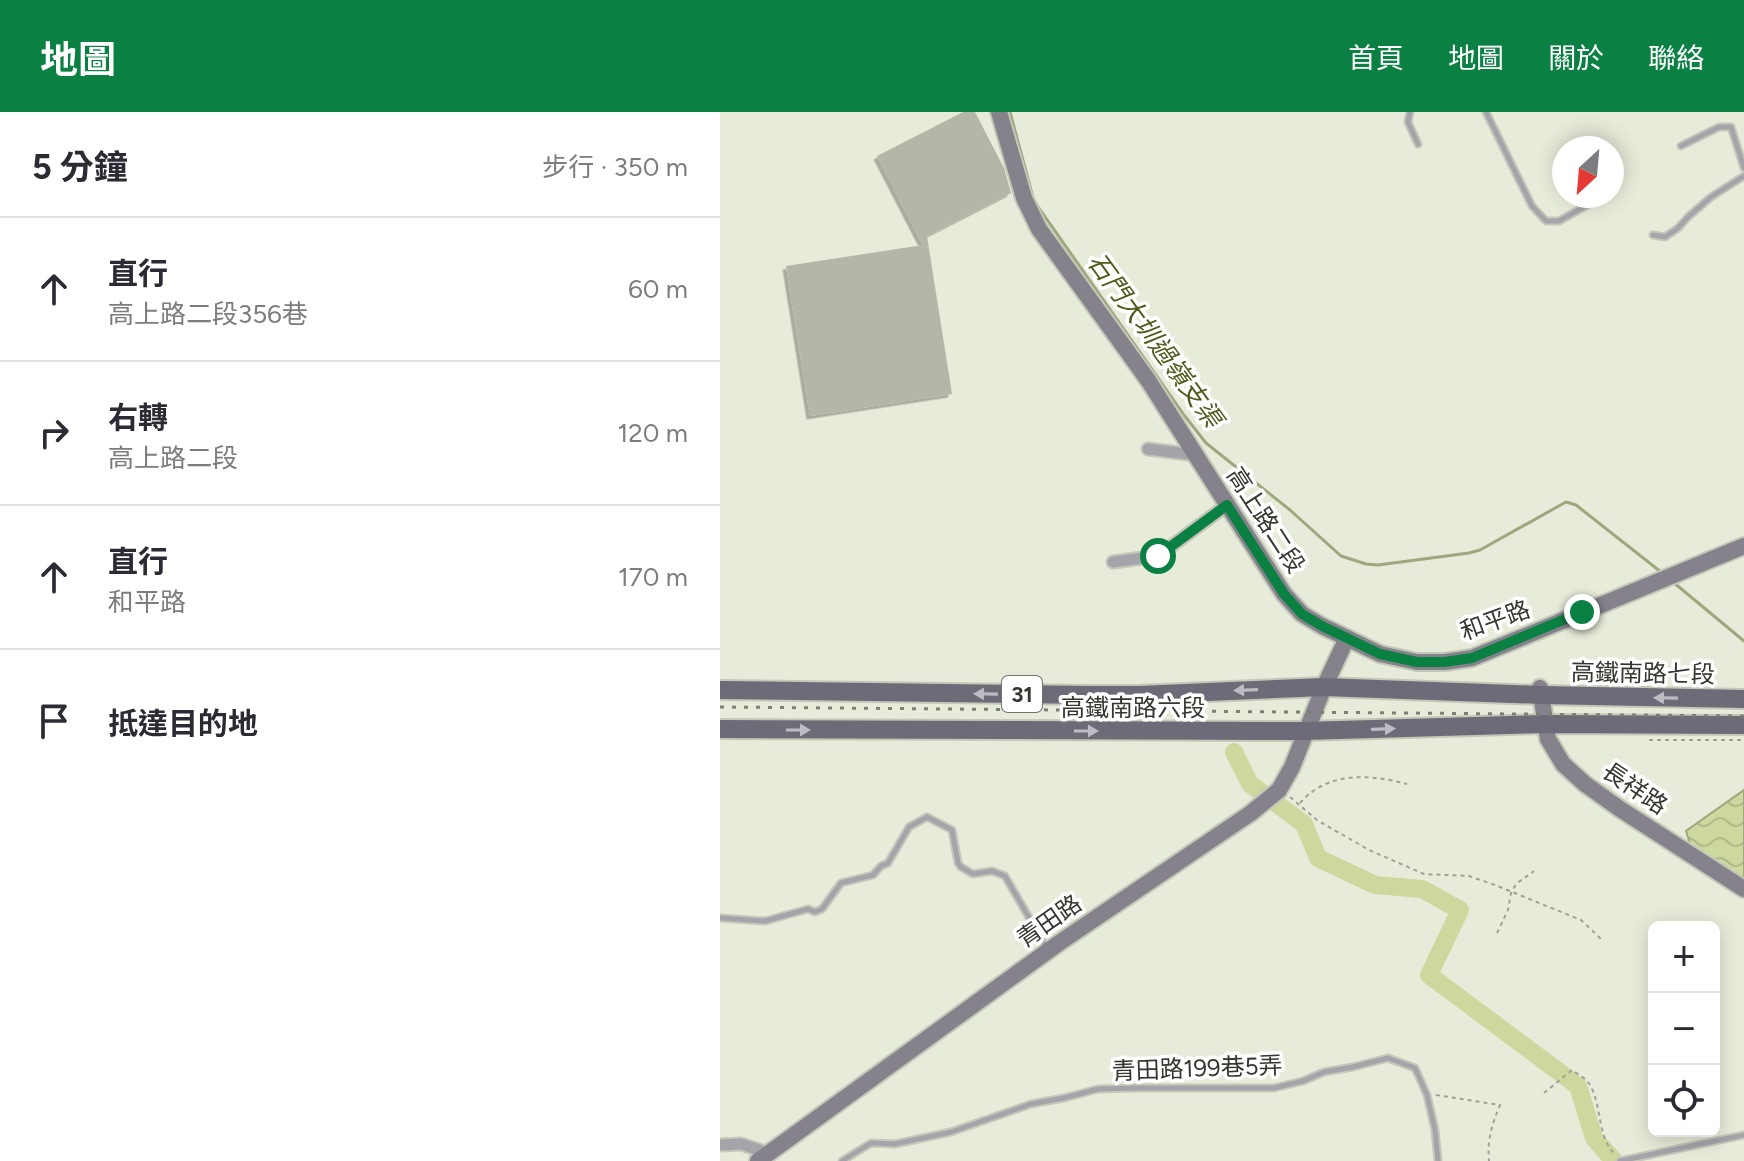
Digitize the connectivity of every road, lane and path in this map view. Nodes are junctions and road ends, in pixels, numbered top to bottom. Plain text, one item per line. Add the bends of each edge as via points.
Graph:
1 (999, 112) edge
2 (1410, 112) edge
3 (1486, 112) edge
4 (1418, 144) dead end
5 (1681, 146) dead end
6 (1744, 168) edge
7 (1744, 176) edge
8 (1582, 208) edge
9 (1653, 235) dead end
10 (1148, 449) dead end
11 (1196, 455) junction
12 (1227, 505) junction
13 (1744, 546) edge
14 (1113, 562) dead end
15 (1347, 638) junction
16 (1324, 687) junction
17 (720, 690) edge
18 (1541, 692) junction
19 (1744, 699) edge
20 (1545, 724) junction
21 (1744, 725) edge
22 (720, 729) edge
23 (1305, 731) junction
24 (1407, 784) dead end
25 (1270, 796) junction
26 (1299, 804) junction
27 (1534, 871) dead end
28 (1744, 889) edge
29 (1511, 893) junction
30 (720, 918) edge
31 (1497, 933) dead end
32 (1601, 939) dead end
33 (1048, 951) junction
34 (1544, 1093) dead end
35 (1427, 1095) junction
36 (1744, 1135) edge
37 (720, 1145) edge
38 (769, 1158) edge
39 (842, 1161) edge
40 (1438, 1161) edge
41 (1489, 1161) edge
42 (1621, 1161) edge

1 - 11 street, 高上路二段 via 1024,198 1039,229
2 - 4 lane via 1408,122
3 - 8 lane via 1532,206 1546,221 1559,221
5 - 6 lane via 1719,127 1731,127
7 - 9 lane via 1665,237
10 - 11 street
11 - 12 street, 高上路二段
12 - 14 street via 1158,556
12 - 15 street, 高上路二段 via 1302,614
13 - 15 street, 和平路 via 1472,658 1417,662 1380,654
15 - 16 street
16 -> 17 main road, 高鐵南路六段 / 31 via 1102,695
16 - 18 main road, 高鐵南路六段 / 31
16 - 23 street, 青田路
19 -> 18 main road, 高鐵南路七段 / 31
18 - 20 street, 長祥路
20 - 21 main road, 31
23 -> 20 main road, 高鐵南路六段 / 31
20 - 28 street, 長祥路 via 1563,764 1585,784
22 -> 23 main road, 高鐵南路六段 / 31
23 - 25 street, 青田路 via 1292,767
24 - 26 path via 1344,778 1311,791
25 - 26 path
25 - 33 street, 青田路
26 - 29 path via 1340,834 1404,866 1424,874 1469,876
27 - 29 path
29 - 31 path
29 - 32 path via 1581,920
30 - 33 lane via 765,921 822,909 841,883 873,875 888,863 909,827 927,817 952,830 961,867 973,874 992,871 1005,876
33 - 38 street, 青田路
34 - 42 path via 1572,1070 1587,1081 1606,1147
35 - 39 lane, 青田路199巷5弄 via 1415,1068 1388,1058 1274,1088 1098,1089 1031,1104 951,1132 895,1144 871,1143
35 - 40 lane, 青田路199巷5弄
35 - 41 path via 1500,1105 1491,1126
36 - 42 lane
37 - 38 street via 741,1144

